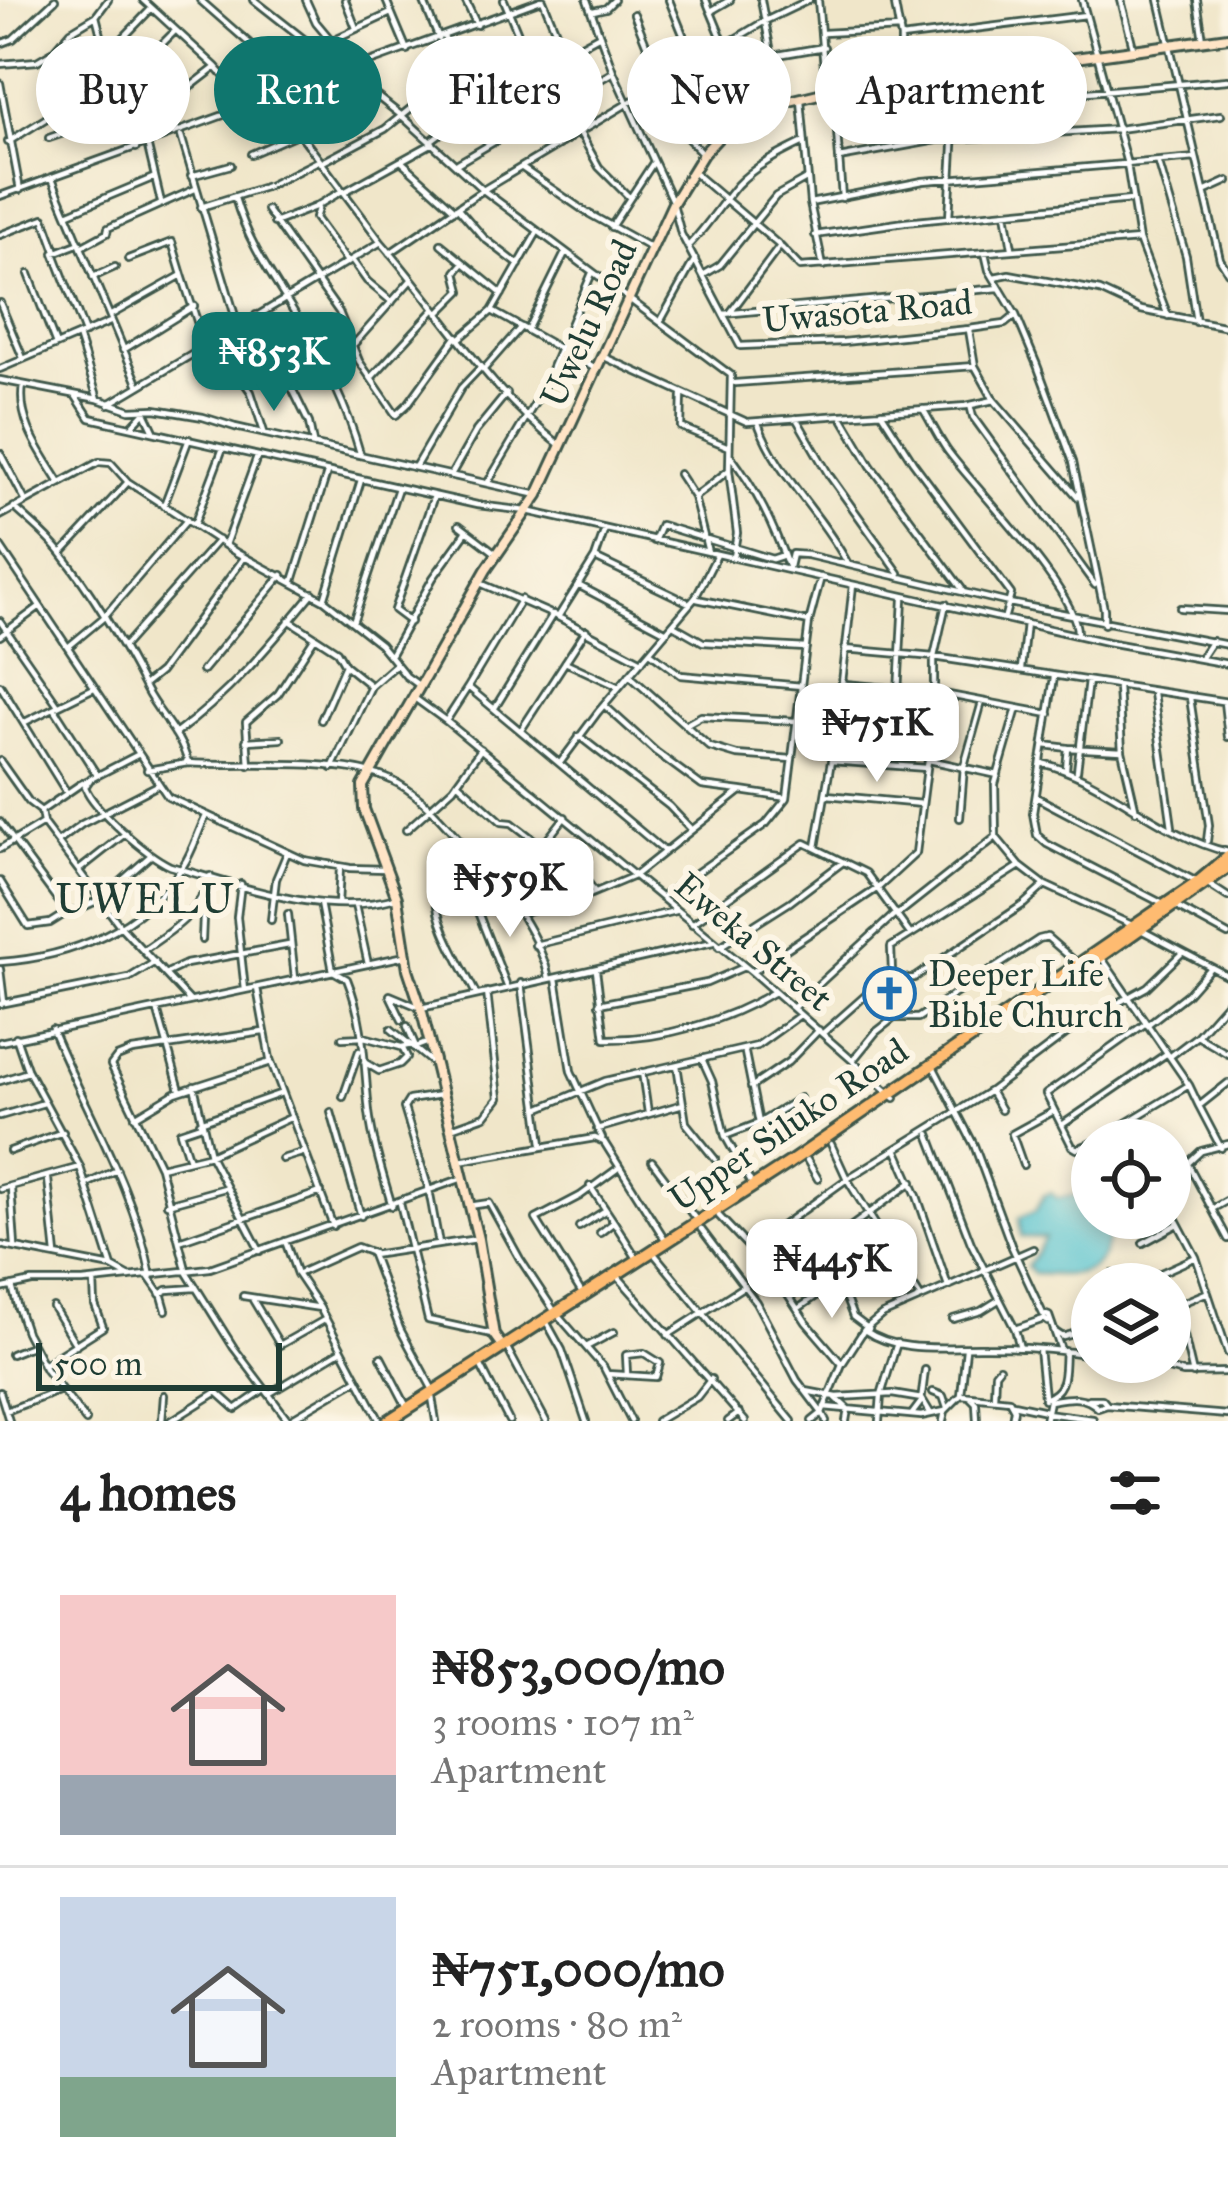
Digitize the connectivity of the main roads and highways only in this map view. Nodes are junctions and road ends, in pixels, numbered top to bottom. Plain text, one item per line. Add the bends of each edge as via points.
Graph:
1 (1228, 855) edge
2 (1228, 868) edge
3 (1203, 884) junction
4 (1136, 927) junction
5 (893, 1096) junction
6 (699, 1225) junction
7 (553, 1316) junction
8 (384, 1421) edge

1 - 3 main road, Upper Siluko Road
2 - 3 main road, Upper Siluko Road
3 - 4 main road, Upper Siluko Road
4 - 5 main road, Upper Siluko Road
4 - 5 main road, Upper Siluko Road
5 - 6 main road, Upper Siluko Road
5 - 6 main road, Upper Siluko Road
6 - 7 main road, Upper Siluko Road
6 - 7 main road, Upper Siluko Road
7 - 8 main road, Upper Siluko Road

